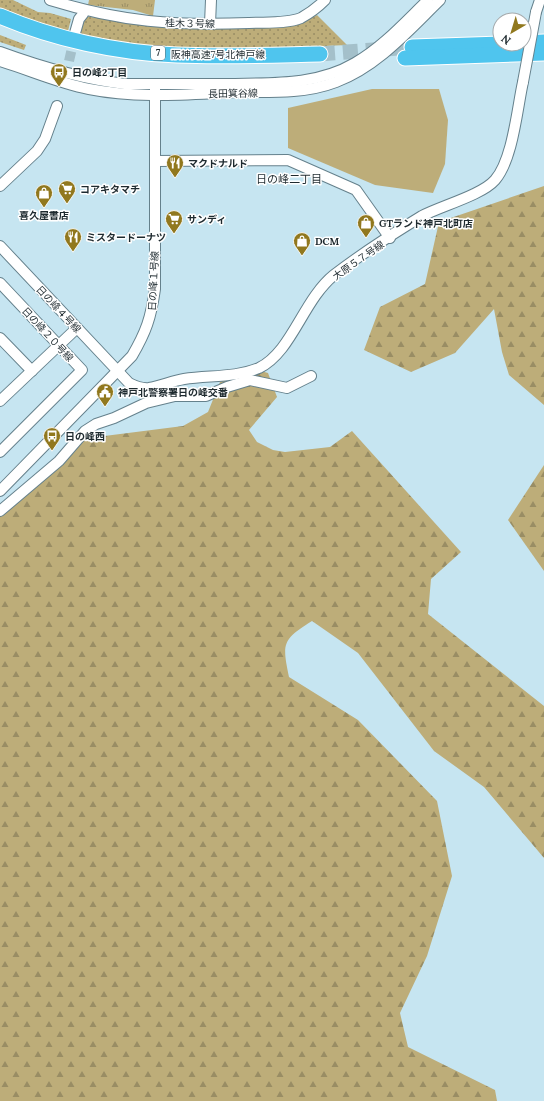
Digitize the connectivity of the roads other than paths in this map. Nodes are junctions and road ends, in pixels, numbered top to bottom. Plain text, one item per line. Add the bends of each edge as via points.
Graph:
1 (50, 0) edge
2 (211, 0) edge
3 (325, 0) edge
4 (428, 0) edge
5 (440, 0) edge
6 (540, 0) edge
7 (81, 5) edge
8 (0, 16) edge
9 (210, 24) junction
10 (0, 26) edge
11 (75, 33) tunnel mouth
12 (544, 42) edge
13 (532, 43) edge
14 (492, 45) edge
15 (0, 52) edge
16 (544, 53) edge
17 (0, 61) edge
18 (154, 84) junction
19 (154, 95) junction
20 (57, 106) dead end
21 (155, 161) junction
22 (0, 186) edge
23 (390, 238) junction
24 (0, 246) edge
25 (0, 283) edge
26 (77, 328) junction
27 (0, 338) edge
28 (59, 345) junction
29 (32, 371) junction
30 (118, 372) junction
31 (227, 375) junction
32 (311, 376) dead end
33 (227, 387) junction
34 (2, 396) edge
35 (0, 452) edge
36 (0, 491) edge
37 (0, 511) edge

1 - 7 street, 桂木３号線
2 - 9 street
3 - 9 street, 桂木３号線 via 315,10 299,18
4 - 18 street, 長田箕谷線 via 373,52 354,64 330,74 306,81 286,83
5 - 19 street, 長田箕谷線 via 378,58 336,82 307,90
6 - 23 street, 大原５７号線, bridge via 506,163 494,181 483,189 423,216
7 - 9 street, 桂木３号線 via 102,15 151,22
7 - 11 street
8 - 10 highway, 阪神高速7号北神戸線 / 7 via 46,32 128,50 176,55 318,59 217,66 127,60 90,54 45,42
12 - 13 highway
14 - 16 highway via 408,53
15 - 18 street, 長田箕谷線 via 82,78 125,84
17 - 19 street, 長田箕谷線 via 89,89 120,94
18 - 19 street, 日の峰１号線
19 - 21 street, 日の峰１号線
20 - 22 street via 45,140
21 - 23 street via 288,160 356,190
21 - 30 street, 日の峰１号線 via 155,290 151,318 132,356
23 - 31 street, 大原５７号線 via 334,276 315,294 283,346 272,359 245,373
24 - 26 street, 日の峰４号線
25 - 28 street, 日の峰２０号線
26 - 28 street
26 - 30 street, 日の峰４号線
27 - 29 street
28 - 29 street
28 - 35 street, 日の峰２０号線 via 82,370
29 - 34 street
30 - 31 street, 大原５７号線 via 129,383 148,388 185,379
30 - 36 street, 日の峰１号線
31 - 33 street
32 - 33 street via 287,388 250,380
33 - 37 street via 206,396 175,396 154,401 96,424 84,431 59,461

